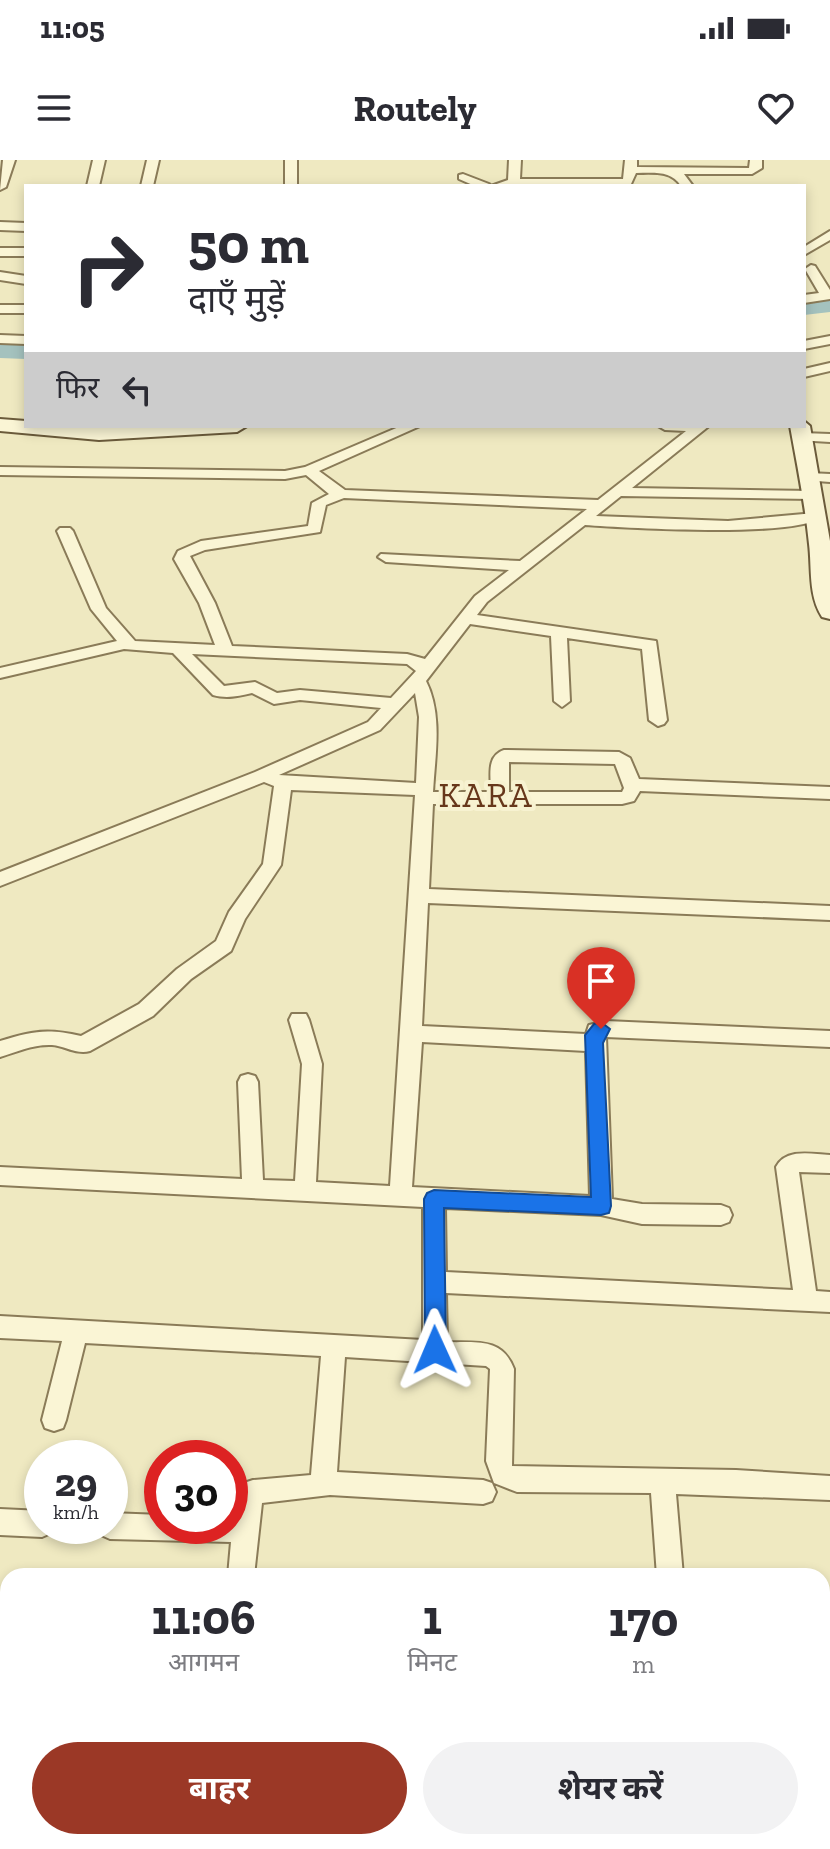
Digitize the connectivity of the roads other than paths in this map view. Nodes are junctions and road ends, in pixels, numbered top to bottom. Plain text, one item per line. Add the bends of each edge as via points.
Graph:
1 (9, 160) edge
2 (99, 160) edge
3 (153, 160) edge
4 (291, 160) edge
5 (515, 160) edge
6 (756, 160) edge
7 (631, 165) edge
8 (671, 171) junction
9 (463, 177) dead end
10 (514, 182) junction
11 (93, 184) edge
12 (147, 184) edge
13 (291, 184) edge
14 (480, 184) edge
15 (506, 184) edge
16 (686, 184) edge
17 (0, 187) edge
18 (0, 226) edge
19 (24, 227) edge
20 (830, 235) edge
21 (806, 251) edge
22 (0, 252) edge
23 (24, 252) edge
24 (811, 269) dead end
25 (0, 276) edge
26 (24, 280) edge
27 (806, 299) edge
28 (0, 309) edge
29 (24, 309) edge
30 (0, 339) edge
31 (24, 340) edge
32 (830, 340) edge
33 (806, 345) edge
34 (830, 367) edge
35 (806, 373) edge
36 (0, 425) edge
37 (24, 427) edge
38 (33, 428) edge
39 (202, 428) edge
40 (408, 428) edge
41 (700, 428) edge
42 (801, 431) edge
43 (830, 438) edge
44 (309, 470) junction
45 (0, 471) edge
46 (817, 483) edge
47 (621, 492) junction
48 (342, 494) junction
49 (603, 505) junction
50 (815, 517) junction
51 (583, 520) junction
52 (65, 531) dead end
53 (825, 546) edge
54 (386, 557) dead end
55 (525, 566) junction
56 (826, 582) edge
57 (830, 612) edge
58 (465, 618) junction
59 (559, 632) junction
60 (125, 644) junction
61 (178, 649) junction
62 (226, 651) junction
63 (0, 673) edge
64 (421, 676) junction
65 (562, 701) dead end
66 (396, 704) junction
67 (658, 720) dead end
68 (261, 776) junction
69 (283, 783) junction
70 (632, 786) junction
71 (830, 793) edge
72 (424, 794) junction
73 (500, 796) junction
74 (0, 879) edge
75 (419, 896) junction
76 (830, 913) edge
77 (299, 1020) dead end
78 (412, 1033) junction
79 (830, 1039) edge
80 (594, 1043) junction
81 (0, 1049) edge
82 (248, 1082) dead end
83 (830, 1164) edge
84 (0, 1176) edge
85 (253, 1189) junction
86 (305, 1192) junction
87 (400, 1197) junction
88 (434, 1199) junction
89 (601, 1206) junction
90 (721, 1215) dead end
91 (435, 1282) junction
92 (806, 1301) junction
93 (830, 1302) edge
94 (0, 1327) edge
95 (76, 1332) junction
96 (334, 1345) junction
97 (435, 1350) junction
98 (54, 1420) dead end
99 (663, 1482) junction
100 (325, 1483) junction
101 (830, 1488) edge
102 (483, 1492) dead end
103 (248, 1515) edge
104 (0, 1522) edge
105 (24, 1523) edge
106 (244, 1544) edge
107 (242, 1568) edge
108 (669, 1568) edge

1 - 17 street
2 - 11 street
3 - 12 street
4 - 13 street
5 - 10 street
6 - 8 street via 756,170 750,172
7 - 8 street
7 - 10 street via 627,182
8 - 16 street
9 - 14 street
10 - 15 street
18 - 19 street
20 - 21 street
22 - 23 street
24 - 27 street via 827,296
25 - 26 street
28 - 29 street
30 - 31 street
32 - 33 street
34 - 35 street
36 - 37 street
38 - 39 street via 99,434
40 - 44 street
41 - 47 street
42 - 43 street
42 - 46 street
44 - 45 street via 275,475
44 - 48 street
46 - 47 street
46 - 50 street
47 - 49 street
48 - 49 street
48 - 62 street via 319,503 315,529 201,546 183,554
49 - 51 street
50 - 51 street via 720,526
50 - 53 street
51 - 55 street
52 - 60 street via 99,609
53 - 56 street
54 - 55 street
55 - 58 street
56 - 57 street
58 - 59 street
58 - 64 street
59 - 65 street
59 - 67 street via 651,646
60 - 61 street
60 - 63 street
61 - 62 street
61 - 66 street via 219,691 255,687 277,699 296,695
62 - 64 street via 407,659 419,662
64 - 66 street
64 - 72 street via 427,703
66 - 68 street via 368,730
68 - 69 street
68 - 74 street
69 - 72 street
69 - 81 street via 272,865 236,917 224,946 146,1010 83,1045 52,1037
70 - 71 street
70 - 73 street via 625,798
70 - 73 street via 619,758 504,756 499,762
72 - 73 street
72 - 75 street
75 - 76 street
75 - 78 street
77 - 86 street via 312,1064
78 - 80 street
78 - 87 street
79 - 80 street via 606,1029 596,1031
80 - 89 street
82 - 85 street
83 - 92 street via 787,1167
84 - 85 street
85 - 86 street
86 - 87 street
87 - 88 street
88 - 89 street
88 - 91 street
89 - 90 street via 642,1214
91 - 92 street
91 - 97 street
92 - 93 street
94 - 95 street
95 - 96 street
95 - 98 street
96 - 97 street
96 - 100 street
97 - 99 street via 490,1355 499,1361 498,1461 503,1474 517,1480
99 - 101 street
99 - 108 street
100 - 102 street
100 - 103 street via 253,1492
104 - 105 street
106 - 107 street

